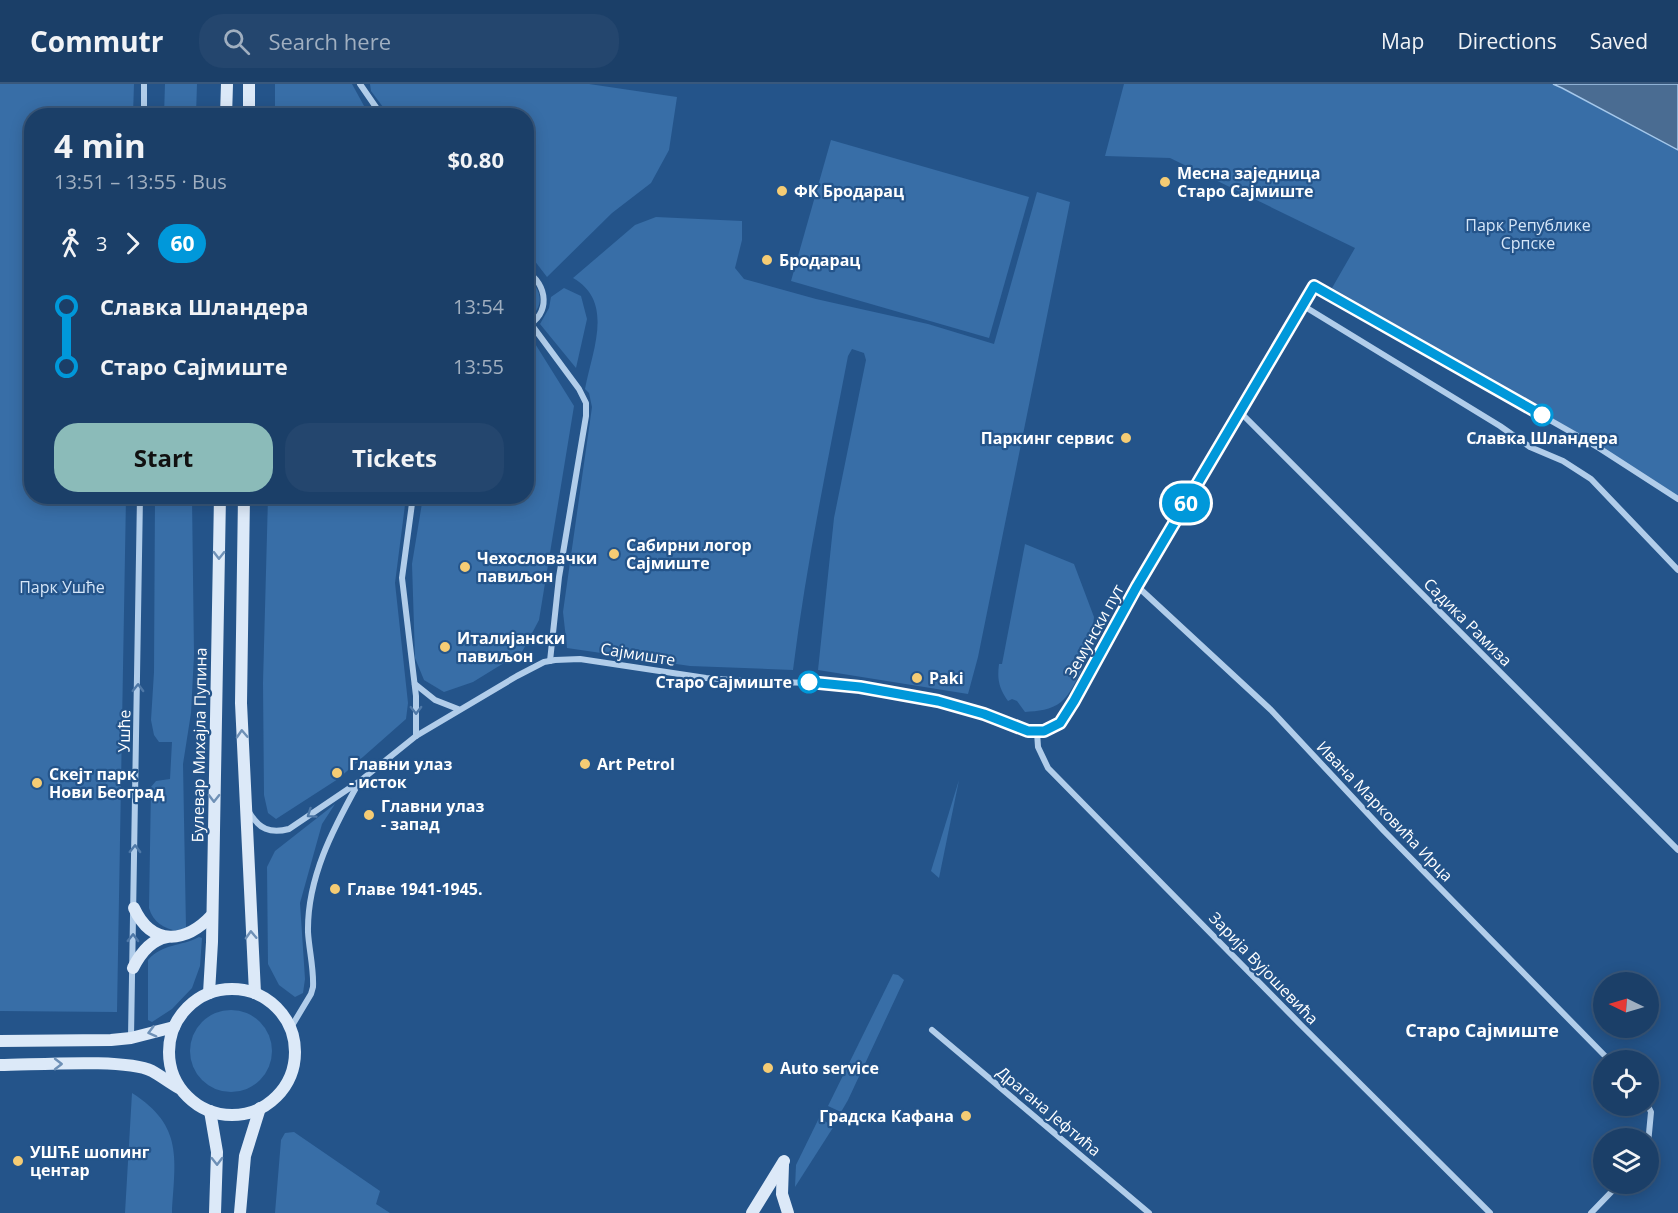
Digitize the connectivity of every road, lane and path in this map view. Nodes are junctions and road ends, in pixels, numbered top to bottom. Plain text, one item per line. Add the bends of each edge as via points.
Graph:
1 (144, 84) edge
2 (227, 84) edge
3 (249, 84) edge
4 (360, 84) edge
5 (144, 108) edge
6 (226, 108) edge
7 (249, 108) edge
8 (376, 108) edge
9 (534, 277) edge
10 (1302, 305) junction
11 (534, 320) edge
12 (534, 331) edge
13 (1240, 412) junction
14 (1678, 499) edge
15 (140, 504) edge
16 (220, 504) edge
17 (244, 504) edge
18 (412, 504) edge
19 (1678, 570) edge
20 (1137, 586) junction
21 (550, 661) junction
22 (415, 683) junction
23 (458, 709) junction
24 (1037, 732) junction
25 (416, 736) junction
26 (360, 781) junction
27 (246, 807) junction
28 (1678, 850) edge
29 (134, 908) junction
30 (212, 915) junction
31 (172, 937) junction
32 (133, 968) junction
33 (209, 993) junction
34 (255, 993) junction
35 (174, 1027) junction
36 (290, 1029) junction
37 (932, 1030) dead end
38 (131, 1038) junction
39 (0, 1041) edge
40 (1599, 1050) edge
41 (0, 1065) edge
42 (183, 1091) junction
43 (260, 1108) junction
44 (210, 1110) junction
45 (1609, 1194) edge
46 (215, 1213) edge
47 (240, 1213) edge
48 (752, 1213) edge
49 (788, 1213) edge
50 (1149, 1213) edge
51 (1490, 1213) edge
52 (1591, 1213) edge

1 - 5 street
2 - 6 main road
3 - 7 main road
4 - 8 street
9 - 11 street via 544,296 540,315
10 - 13 street, Земунски пут
10 - 14 street, Земунски пут via 1314,286 1599,448
10 - 19 street via 1530,447 1591,479
12 - 21 street via 586,403
13 - 20 street, Земунски пут
13 - 28 street, Садика Рамиза
29 -> 15 street, Ушће
16 -> 30 main road, Булевар Михајла Пупина
27 -> 17 main road via 241,703
18 - 22 street via 402,578
20 - 24 street, Земунски пут via 1063,718 1050,729
20 - 40 street, Ивана Марковића Ирца via 1271,710
21 - 23 street, Сајмиште
21 - 24 street, Сајмиште via 583,659 706,678 827,683 938,701
22 - 23 street via 435,700
22 -> 25 street
23 - 25 street, Сајмиште
24 - 51 street, Зарија Вујошевића via 1038,747 1048,768
25 - 26 street, Сајмиште
26 -> 27 street, Сајмиште via 282,831 259,826
26 - 36 street, Сајмиште via 319,866 308,921 313,987
34 -> 27 main road
29 - 31 main road via 147,928
32 -> 29 street, Ушће
30 - 31 main road via 197,930
30 - 33 main road, Булевар Михајла Пупина
31 - 32 main road via 152,943
32 - 38 street, Ушће
33 - 34 main road via 237,989
33 - 35 main road via 188,1007
34 - 36 main road via 276,1007
35 -> 38 main road
35 - 42 main road via 170,1060
36 - 43 main road via 294,1058 289,1077 278,1095
37 - 50 street, Драгана Јефтића
38 - 39 main road
41 -> 42 main road via 134,1067 150,1071
42 - 44 main road
43 - 44 main road via 240,1114
43 - 47 main road via 245,1156
44 -> 46 main road via 217,1152
45 - 52 street
48 - 49 main road via 784,1161 782,1194

